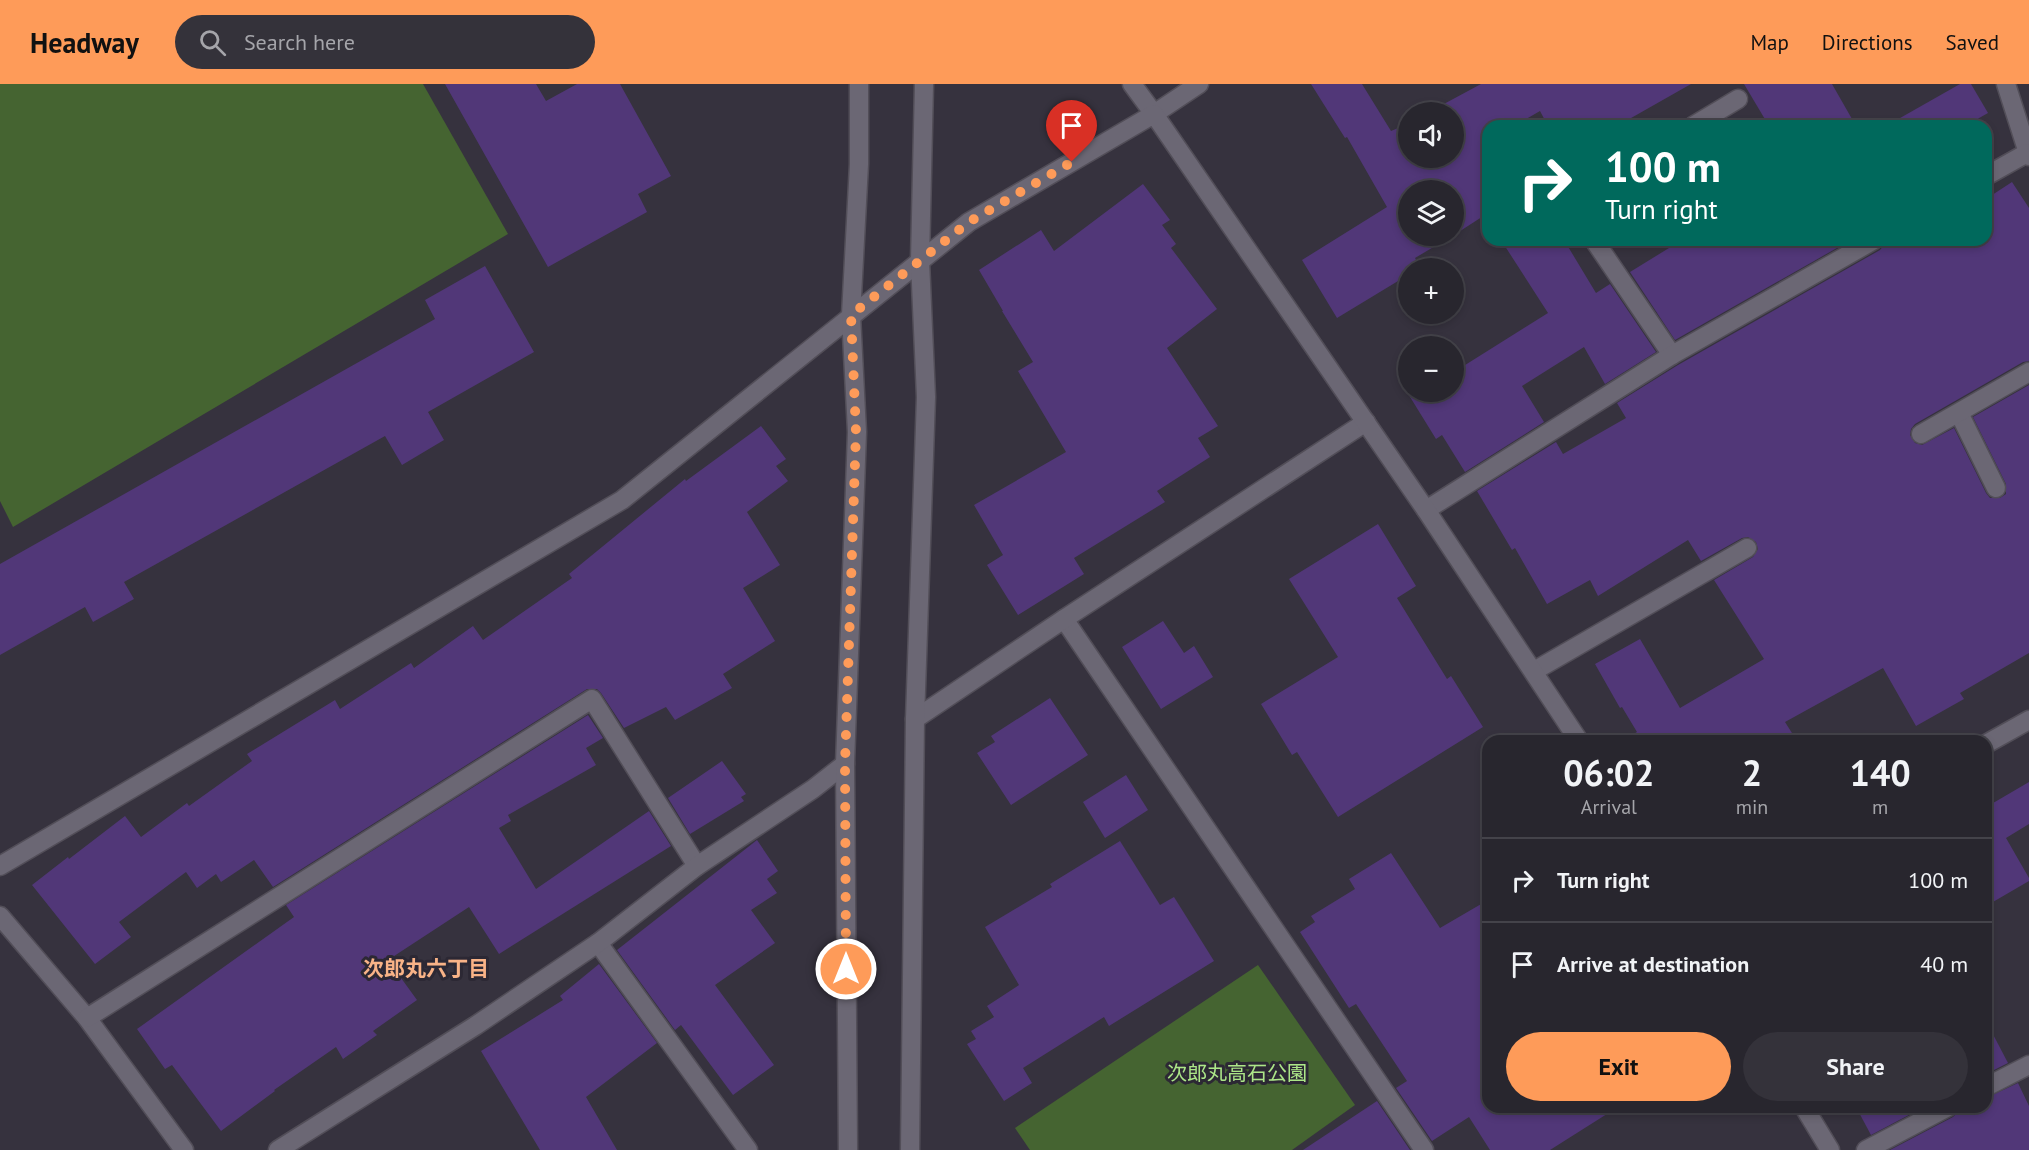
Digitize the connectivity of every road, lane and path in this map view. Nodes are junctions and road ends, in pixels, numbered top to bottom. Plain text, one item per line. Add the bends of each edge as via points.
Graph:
1 (859, 84) edge
2 (924, 84) edge
3 (1132, 84) edge
4 (1199, 84) edge
5 (2006, 84) edge
6 (1738, 99) dead end
7 (1154, 114) junction
8 (1703, 120) edge
9 (2028, 154) edge
10 (1992, 173) edge
11 (1598, 246) edge
12 (1863, 246) edge
13 (920, 261) junction
14 (851, 315) junction
15 (1672, 355) junction
16 (2029, 372) edge
17 (1959, 412) junction
18 (1366, 422) junction
19 (1921, 434) dead end
20 (1996, 488) dead end
21 (1426, 510) junction
22 (1747, 548) dead end
23 (1064, 619) junction
24 (1534, 671) junction
25 (915, 719) junction
26 (2029, 720) edge
27 (1575, 735) edge
28 (1992, 741) edge
29 (845, 764) junction
30 (0, 866) edge
31 (697, 866) junction
32 (0, 916) edge
33 (598, 943) junction
34 (87, 1018) junction
35 (2029, 1065) edge
36 (1992, 1084) edge
37 (1808, 1113) edge
38 (1937, 1113) edge
39 (184, 1150) edge
40 (278, 1150) edge
41 (748, 1150) edge
42 (848, 1150) edge
43 (910, 1150) edge
44 (1424, 1150) edge
45 (1830, 1150) edge
46 (1866, 1150) edge

1 - 14 street
2 - 13 street
3 - 7 street
4 - 7 street
5 - 9 street
6 - 8 street
7 - 13 street via 969,222
7 - 18 street
9 - 10 street
11 - 15 street
12 - 15 street
13 - 14 street
13 - 25 street via 926,397
14 - 29 street via 856,432
14 - 30 street via 621,500
15 - 21 street
16 - 17 street
17 - 19 street
17 - 20 street
18 - 21 street
18 - 23 street
21 - 24 street
22 - 24 street
23 - 25 street
23 - 44 street
24 - 27 street
25 - 43 street
26 - 28 street
29 - 31 street
29 - 42 street
31 - 33 street
31 - 34 street via 592,699
32 - 34 street
33 - 40 street via 476,1026
33 - 41 street
34 - 39 street
35 - 36 street
37 - 45 street
38 - 46 street

